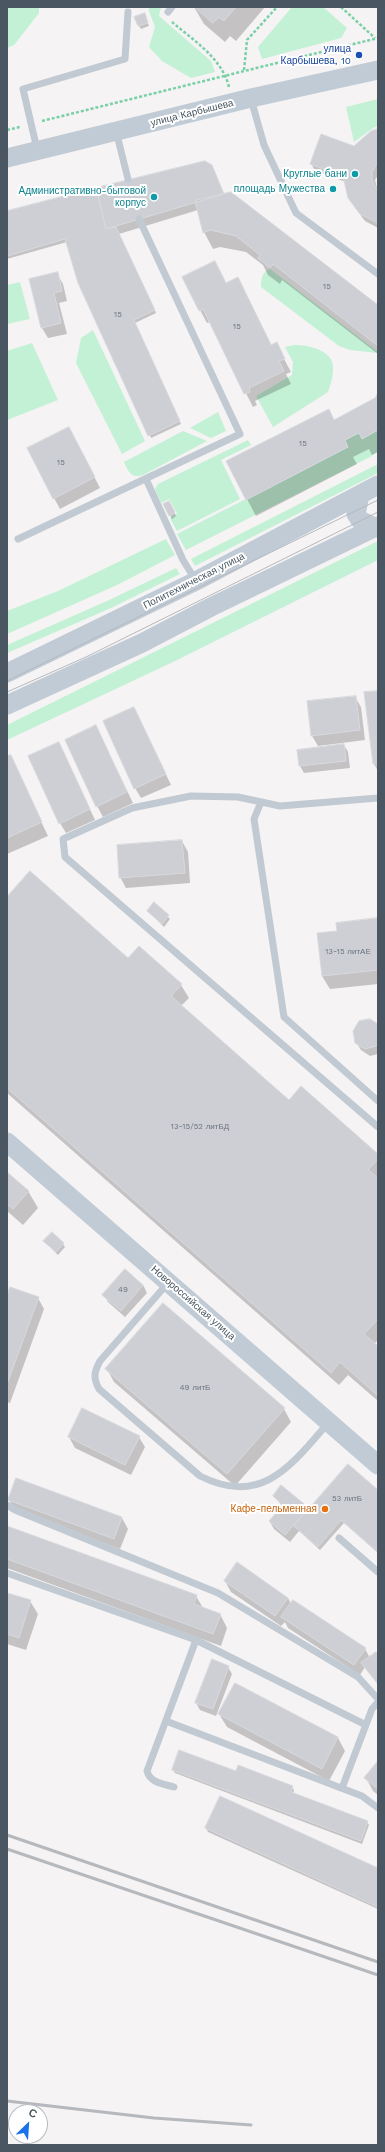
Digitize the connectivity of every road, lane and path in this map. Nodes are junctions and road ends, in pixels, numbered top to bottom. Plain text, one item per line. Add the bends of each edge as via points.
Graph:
1 (277, 7) edge
2 (341, 7) edge
3 (170, 9) edge
4 (128, 12) dead end
5 (377, 38) edge
6 (244, 70) junction
7 (378, 70) edge
8 (226, 74) junction
9 (229, 89) dead end
10 (251, 98) junction
11 (31, 124) junction
12 (7, 130) edge
13 (116, 131) junction
14 (38, 150) junction
15 (7, 158) edge
16 (128, 179) dead end
17 (139, 219) dead end
18 (378, 274) edge
19 (146, 479) junction
20 (378, 485) edge
21 (360, 495) junction
22 (377, 527) edge
23 (18, 539) dead end
24 (196, 581) junction
25 (7, 673) edge
26 (7, 705) edge
27 (378, 798) edge
28 (261, 802) junction
29 (378, 1101) edge
30 (378, 1127) edge
31 (7, 1130) edge
32 (7, 1142) edge
33 (172, 1279) junction
34 (332, 1419) junction
35 (378, 1453) edge
36 (378, 1466) edge
37 (7, 1505) edge
38 (339, 1538) dead end
39 (378, 1572) edge
40 (7, 1573) edge
41 (196, 1640) junction
42 (378, 1699) edge
43 (378, 1702) edge
44 (166, 1721) junction
45 (366, 1725) junction
46 (174, 1787) dead end
47 (342, 1788) junction
48 (378, 1808) edge

1 - 6 path via 247,40
2 - 5 path
3 - 8 path via 172,21 215,59
4 - 11 lane via 125,59 23,89
5 - 6 path
6 - 8 path
7 - 10 main road, улица Карбышева
8 - 9 path
8 - 11 path
10 - 13 main road, улица Карбышева
10 - 18 lane via 264,145 296,213
11 - 12 path
11 - 14 lane
13 - 14 main road, улица Карбышева
13 - 16 lane
14 - 15 main road, улица Карбышева
17 - 19 lane via 240,434
19 - 23 lane
19 - 24 lane via 183,560
20 - 21 main road, Политехническая улица
21 - 22 main road via 356,514 360,520
21 - 24 main road, Политехническая улица
22 - 26 main road via 142,643
24 - 25 main road, Политехническая улица
27 - 28 lane via 280,806
28 - 29 lane via 254,819 284,1016
28 - 30 lane via 238,797 191,796 132,808 63,839 65,856
31 - 33 main road, Новороссийская улица
32 - 33 main road, Новороссийская улица
33 - 34 main road, Новороссийская улица
33 - 34 lane via 100,1361 94,1381 99,1389 200,1476 232,1488 262,1483 280,1473
34 - 35 main road, Новороссийская улица
34 - 36 main road, Новороссийская улица
37 - 42 lane via 218,1593 358,1677
38 - 39 lane
40 - 41 lane
41 - 44 lane
41 - 45 lane
43 - 45 lane via 372,1709
44 - 46 lane via 147,1771 148,1776 157,1782
44 - 47 lane
45 - 47 lane
47 - 48 lane via 362,1796

